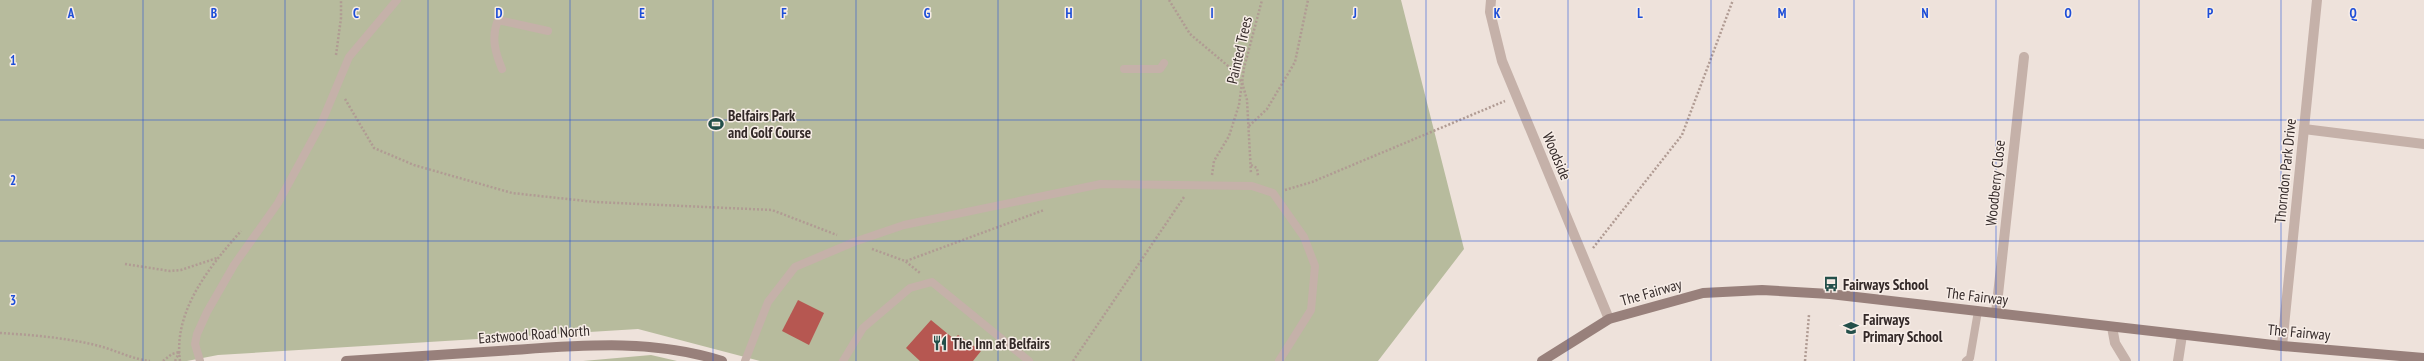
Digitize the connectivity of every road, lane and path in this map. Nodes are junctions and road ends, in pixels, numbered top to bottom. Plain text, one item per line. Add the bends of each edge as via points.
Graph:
1 (341, 0) edge
2 (396, 0) edge
3 (1169, 0) edge
4 (1262, 0) edge
5 (1308, 0) edge
6 (1491, 0) edge
7 (1732, 0) edge
8 (2317, 0) edge
9 (548, 31) dead end
10 (2024, 57) dead end
11 (1164, 63) dead end
12 (502, 69) dead end
13 (1124, 69) dead end
14 (338, 81) junction
15 (1242, 82) junction
16 (1516, 97) junction
17 (1249, 126) junction
18 (2304, 128) junction
19 (2424, 144) edge
20 (1191, 186) junction
21 (1209, 186) junction
22 (1252, 186) junction
23 (1273, 193) junction
24 (1051, 207) dead end
25 (854, 242) junction
26 (1584, 260) junction
27 (905, 261) junction
28 (125, 264) dead end
29 (932, 282) junction
30 (1978, 311) junction
31 (1996, 313) junction
32 (1809, 315) dead end
33 (1609, 319) junction
34 (2112, 327) junction
35 (0, 333) edge
36 (2182, 335) junction
37 (2282, 346) junction
38 (179, 352) junction
39 (2368, 357) edge
40 (2424, 358) edge
41 (150, 361) edge
42 (163, 361) edge
43 (175, 361) edge
44 (180, 361) edge
45 (200, 361) edge
46 (346, 361) edge
47 (722, 361) edge
48 (745, 361) edge
49 (843, 361) edge
50 (1029, 361) edge
51 (1073, 361) edge
52 (1279, 361) edge
53 (1542, 361) edge
54 (1806, 361) edge
55 (1966, 361) edge
56 (2126, 361) edge
57 (2178, 361) edge

1 - 14 path via 335,70
2 - 14 lane via 350,57
3 - 15 path via 1190,34 1234,70
4 - 15 path, Painted Trees
5 - 17 path via 1295,62 1267,109
6 - 16 street, Woodside via 1490,12 1502,61
7 - 26 path via 1682,135
8 - 18 street, Thorndon Park Drive
9 - 12 lane via 498,20 494,30 494,44
10 - 31 street, Woodberry Close
11 - 13 lane via 1160,69
14 - 25 path via 347,106 374,148 414,165 512,193 595,202 772,210
14 - 45 lane via 321,124 278,204 234,265 197,334 195,344
15 - 17 path via 1247,100
15 - 21 path, Painted Trees via 1229,136 1214,160
16 - 23 path via 1312,182
16 - 26 street, Woodside
17 - 22 path
18 - 19 street
18 - 37 street, Thorndon Park Drive
20 - 21 lane
20 - 25 lane via 1101,184 904,225
20 - 51 path
21 - 22 lane
22 - 23 lane
23 - 52 lane via 1304,238 1315,266 1311,310
24 - 27 path
25 - 27 path
25 - 48 lane via 795,267 768,302
26 - 33 street, Woodside
27 - 29 path
28 - 38 path via 170,271 181,270 218,257 206,273 187,312 178,340
29 - 49 lane via 910,288 863,328
29 - 50 lane
30 - 31 street, The Fairway
30 - 33 street, The Fairway via 1830,294 1762,290 1703,292
30 - 55 lane via 1970,358
31 - 34 street, The Fairway
32 - 54 path
33 - 53 street, The Fairway
34 - 36 street, The Fairway
34 - 56 street via 2115,343
35 - 41 path via 50,337
36 - 37 street, The Fairway
36 - 57 street
37 - 39 street, The Fairway
38 - 42 path
38 - 43 path
38 - 44 path
39 - 40 street, The Fairway
46 - 47 street, Eastwood Road North via 606,344 652,346 700,354

